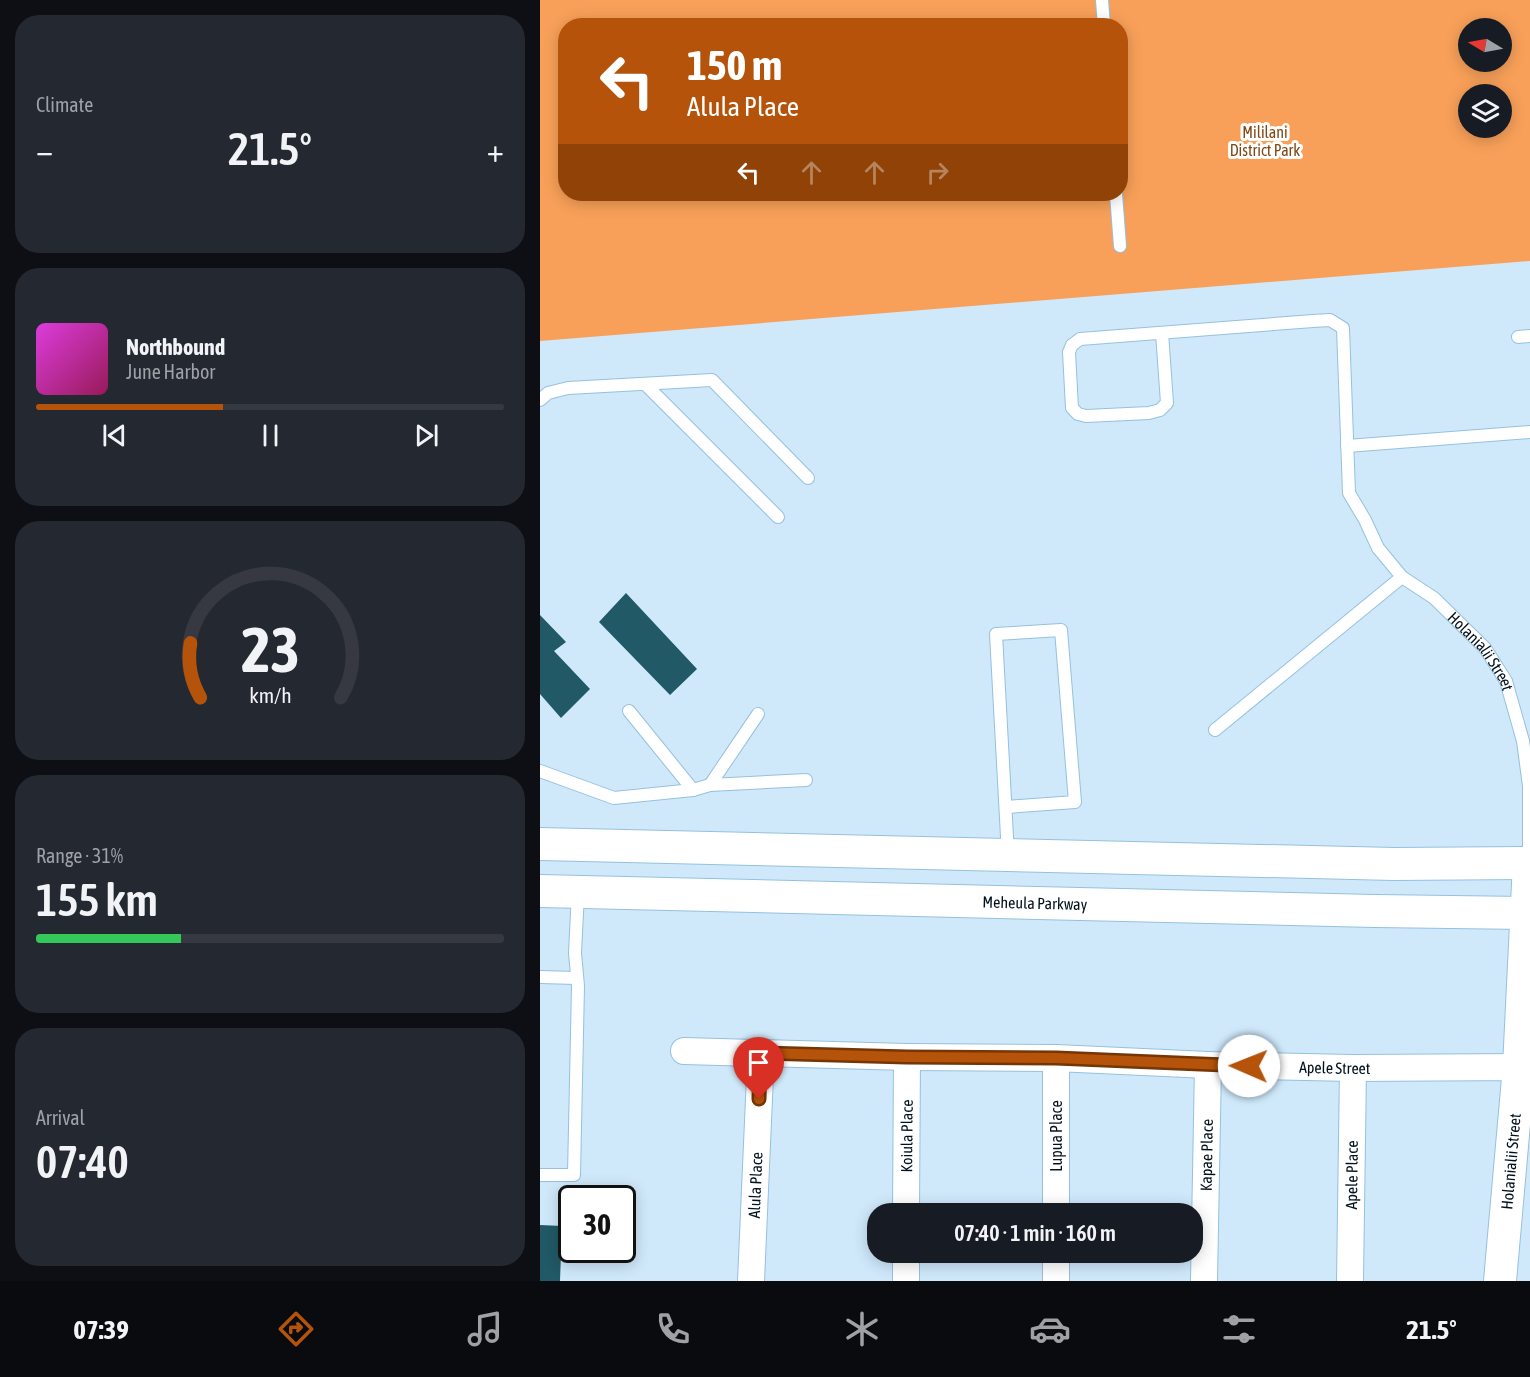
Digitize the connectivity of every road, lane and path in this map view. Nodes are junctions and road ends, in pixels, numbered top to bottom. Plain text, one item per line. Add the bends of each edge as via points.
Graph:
1 (1102, 0) edge
2 (1103, 18) edge
3 (1117, 201) edge
4 (1120, 246) dead end
5 (1162, 333) junction
6 (645, 384) junction
7 (540, 400) edge
8 (1530, 432) edge
9 (1347, 446) junction
10 (808, 478) dead end
11 (778, 517) dead end
12 (1402, 577) junction
13 (629, 711) dead end
14 (758, 714) dead end
15 (1215, 730) dead end
16 (540, 771) edge
17 (806, 780) dead end
18 (710, 785) junction
19 (693, 789) junction
20 (1006, 807) junction
21 (540, 844) edge
22 (1008, 855) junction
23 (1530, 863) edge
24 (540, 891) edge
25 (578, 892) junction
26 (1529, 913) edge
27 (540, 977) edge
28 (577, 978) junction
29 (684, 1051) dead end
30 (760, 1053) junction
31 (907, 1057) junction
32 (1056, 1058) junction
33 (1208, 1065) junction
34 (1524, 1067) edge
35 (1353, 1068) junction
36 (540, 1175) edge
37 (906, 1203) edge
38 (1056, 1203) edge
39 (906, 1263) edge
40 (1056, 1263) edge
41 (751, 1281) edge
42 (906, 1281) edge
43 (1056, 1281) edge
44 (1204, 1281) edge
45 (1350, 1281) edge
46 (1500, 1281) edge

1 - 2 lane
3 - 4 lane
5 - 5 lane, Holanialii Street via 1080,339 1072,345 1072,408 1086,416 1160,410 1167,403
5 - 9 lane, Holanialii Street via 1330,320 1343,328
6 - 7 lane via 568,388 548,393
6 - 10 lane via 712,380
6 - 11 lane
8 - 9 lane
9 - 12 lane, Holanialii Street via 1349,494 1378,548
12 - 15 lane
12 - 23 lane, Holanialii Street via 1434,597 1485,648 1506,681 1523,741 1529,786
13 - 19 lane
14 - 18 lane
16 - 19 lane via 614,798
17 - 18 lane
18 - 19 lane
20 - 20 lane via 996,634 1061,630 1075,802
20 - 22 lane
21 - 22 street
22 - 23 street via 1394,864
23 - 26 street, Holanialii Street
24 - 25 street, Meheula Parkway
25 - 26 street, Meheula Parkway
25 - 28 lane
26 - 34 street, Holanialii Street
27 - 28 lane
28 - 36 lane via 574,1175
29 - 30 street, Apele Street
30 - 31 street, Apele Street
30 - 41 street, Alula Place
31 - 32 street, Apele Street
31 - 37 street, Koiula Place
32 - 33 street, Apele Street
32 - 38 street, Lupua Place
33 - 35 street, Apele Street
33 - 44 street, Kapae Place
34 - 35 street, Apele Street
34 - 46 street, Holanialii Street
35 - 45 street, Apele Place
39 - 42 street
40 - 43 street

